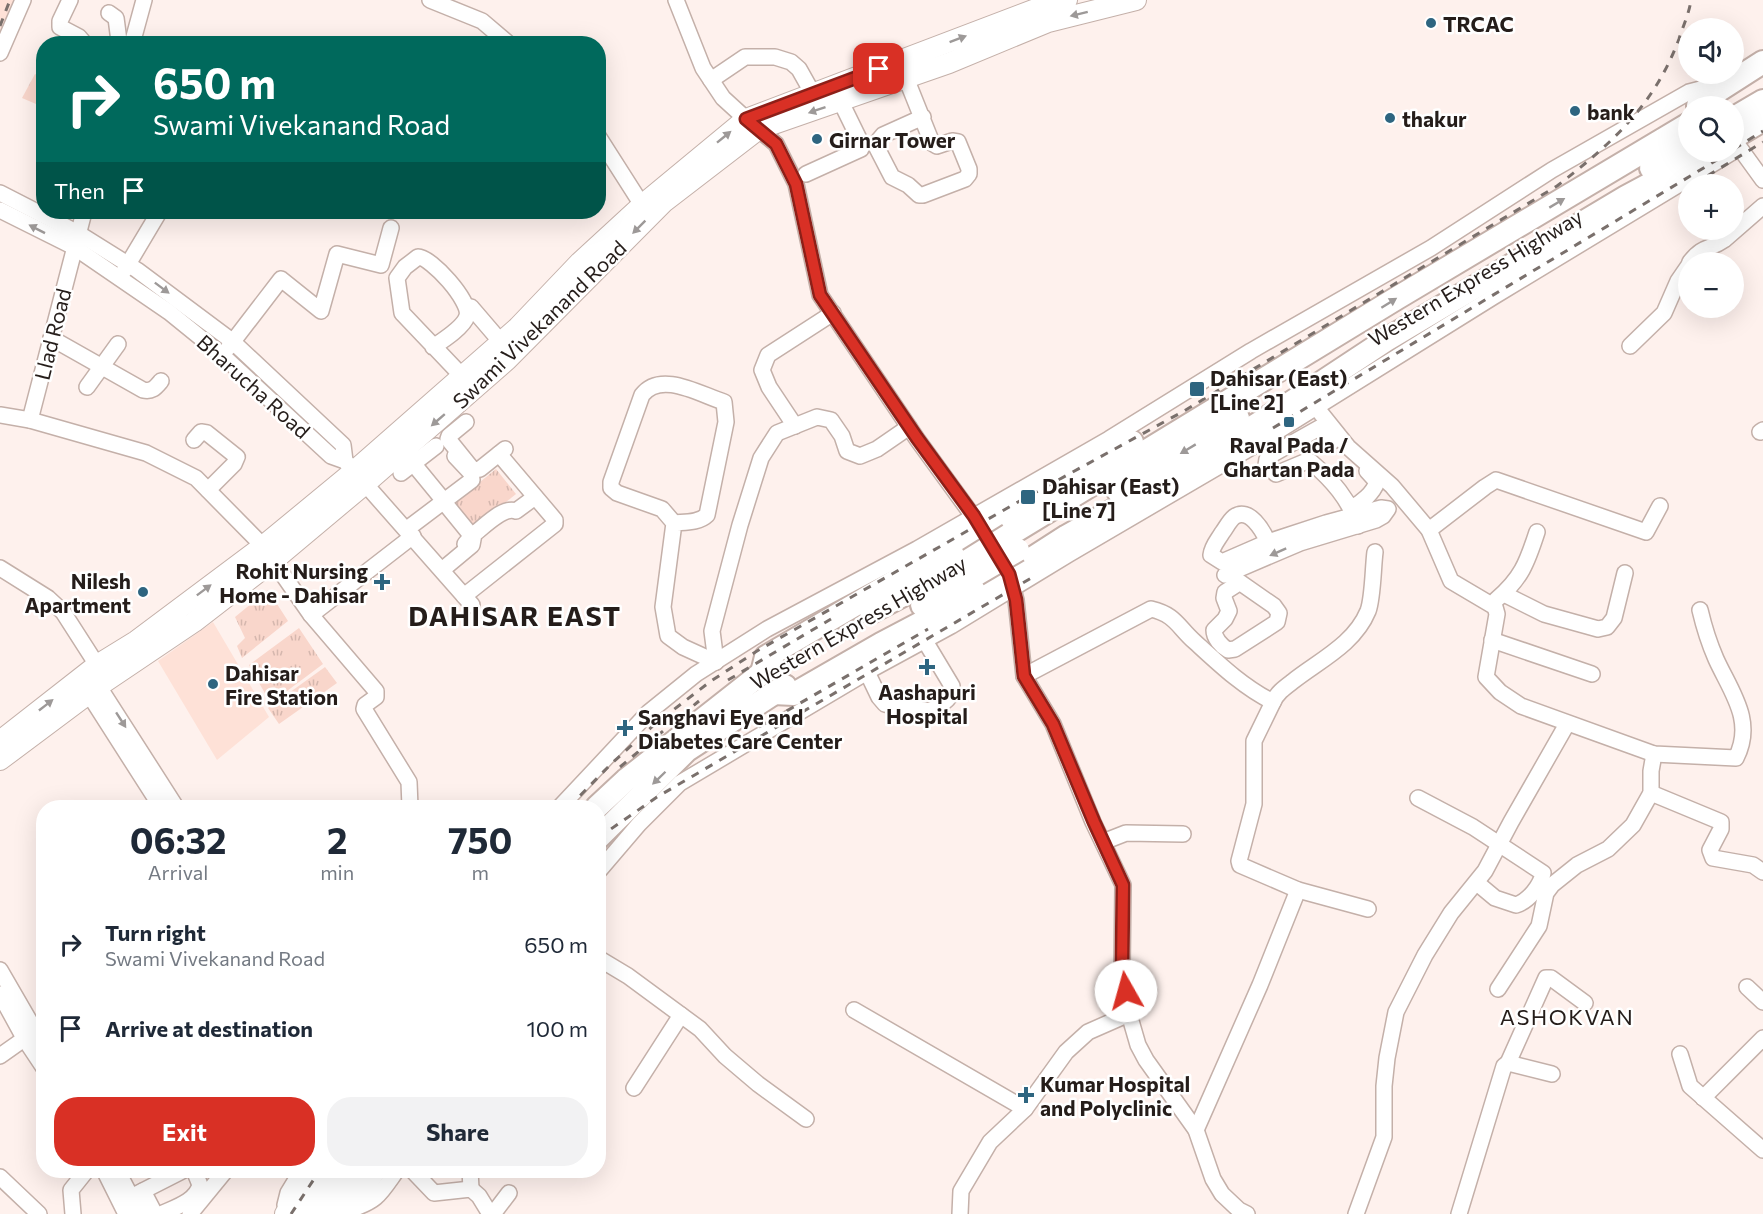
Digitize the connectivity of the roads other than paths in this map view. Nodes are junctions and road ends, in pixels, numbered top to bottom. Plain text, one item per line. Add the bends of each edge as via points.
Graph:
1 (23, 0) edge
2 (69, 0) edge
3 (144, 0) edge
4 (430, 0) edge
5 (676, 0) edge
6 (1067, 0) edge
7 (1136, 0) edge
8 (1036, 11) edge
9 (109, 13) dead end
10 (77, 36) edge
11 (121, 36) edge
12 (126, 36) edge
13 (500, 36) edge
14 (0, 53) edge
15 (1763, 62) edge
16 (915, 68) junction
17 (1744, 74) edge
18 (711, 80) junction
19 (1763, 80) edge
20 (1722, 84) edge
21 (1729, 84) edge
22 (813, 94) junction
23 (1710, 96) edge
24 (1735, 96) edge
25 (1763, 101) edge
26 (841, 102) junction
27 (1744, 112) edge
28 (923, 117) junction
29 (1763, 120) edge
30 (752, 124) junction
31 (1678, 131) edge
32 (1744, 135) edge
33 (606, 149) edge
34 (1678, 151) edge
35 (1744, 153) edge
36 (1691, 162) edge
37 (1704, 162) edge
38 (806, 174) dead end
39 (1763, 180) edge
40 (0, 193) edge
41 (642, 205) junction
42 (1763, 206) edge
43 (0, 210) edge
44 (36, 215) edge
45 (42, 219) edge
46 (82, 219) edge
47 (155, 219) edge
48 (391, 228) dead end
49 (76, 240) junction
50 (1701, 252) edge
51 (129, 264) junction
52 (119, 278) junction
53 (1678, 281) edge
54 (471, 308) dead end
55 (68, 309) dead end
56 (833, 313) junction
57 (1340, 334) junction
58 (53, 339) junction
59 (232, 341) junction
60 (501, 342) junction
61 (118, 344) dead end
62 (1630, 346) dead end
63 (438, 353) junction
64 (222, 355) junction
65 (1343, 357) junction
66 (102, 366) junction
67 (460, 378) junction
68 (161, 381) dead end
69 (87, 387) dead end
70 (1307, 406) junction
71 (0, 415) edge
72 (30, 420) junction
73 (466, 422) dead end
74 (1323, 425) junction
75 (795, 426) junction
76 (909, 427) junction
77 (194, 440) dead end
78 (436, 446) dead end
79 (455, 456) dead end
80 (406, 462) junction
81 (354, 472) junction
82 (1392, 486) junction
83 (1375, 487) junction
84 (208, 490) junction
85 (535, 497) junction
86 (1402, 498) junction
87 (446, 504) junction
88 (1660, 506) dead end
89 (1355, 517) junction
90 (674, 523) junction
91 (978, 523) junction
92 (1429, 531) junction
93 (1537, 532) dead end
94 (410, 533) junction
95 (1311, 533) junction
96 (1268, 542) junction
97 (1014, 543) junction
98 (1375, 552) dead end
99 (268, 553) junction
100 (463, 553) junction
101 (0, 568) edge
102 (442, 570) junction
103 (1231, 573) junction
104 (1625, 573) dead end
105 (1011, 581) junction
106 (1498, 599) junction
107 (1700, 610) dead end
108 (311, 615) junction
109 (925, 640) junction
110 (1492, 640) junction
111 (716, 662) junction
112 (867, 672) junction
113 (1592, 674) dead end
114 (1024, 676) junction
115 (91, 679) junction
116 (768, 683) junction
117 (1273, 702) junction
118 (1567, 724) junction
119 (0, 741) edge
120 (0, 760) edge
121 (1653, 762) junction
122 (1651, 793) junction
123 (1418, 798) dead end
124 (156, 800) edge
125 (171, 800) edge
126 (410, 800) edge
127 (567, 800) edge
128 (605, 800) edge
129 (606, 830) edge
130 (1183, 834) dead end
131 (1103, 842) junction
132 (1499, 844) junction
133 (606, 863) edge
134 (1763, 872) edge
135 (1477, 883) junction
136 (1298, 890) junction
137 (1368, 909) dead end
138 (606, 963) edge
139 (0, 970) edge
140 (1747, 987) dead end
141 (1498, 988) dead end
142 (0, 994) edge
143 (1763, 1002) edge
144 (1585, 1003) dead end
145 (854, 1010) dead end
146 (1130, 1014) junction
147 (681, 1015) junction
148 (36, 1027) edge
149 (36, 1028) edge
150 (36, 1030) edge
151 (1763, 1038) edge
152 (1680, 1054) dead end
153 (0, 1056) edge
154 (1508, 1064) junction
155 (1552, 1074) dead end
156 (634, 1088) dead end
157 (1703, 1098) junction
158 (1025, 1109) junction
159 (806, 1119) dead end
160 (1196, 1130) junction
161 (1763, 1150) edge
162 (0, 1177) edge
163 (81, 1178) edge
164 (155, 1178) edge
165 (198, 1178) edge
166 (219, 1178) edge
167 (297, 1178) edge
168 (309, 1178) edge
169 (331, 1178) edge
170 (351, 1178) edge
171 (371, 1178) edge
172 (392, 1178) edge
173 (420, 1178) edge
174 (470, 1178) edge
175 (126, 1186) edge
176 (471, 1189) junction
177 (509, 1193) dead end
178 (348, 1212) edge
179 (1241, 1213) edge
180 (39, 1214) edge
181 (73, 1214) edge
182 (126, 1214) edge
183 (141, 1214) edge
184 (155, 1214) edge
185 (161, 1214) edge
186 (190, 1214) edge
187 (284, 1214) edge
188 (307, 1214) edge
189 (326, 1214) edge
190 (491, 1214) edge
191 (960, 1214) edge
192 (1356, 1214) edge
193 (1459, 1214) edge

1 - 14 street
2 - 10 street via 60,27
3 - 12 street
4 - 13 street via 482,21
5 - 18 street
6 - 8 main road, Swami Vivekanand Road
7 -> 8 main road, Swami Vivekanand Road
8 - 16 main road, Swami Vivekanand Road
9 - 11 street via 116,18
15 - 17 highway
16 - 22 main road, Swami Vivekanand Road
16 - 26 main road, Swami Vivekanand Road
16 - 28 street
18 - 22 street via 745,57 775,57 799,69
18 - 30 street via 723,98
19 - 24 highway
20 - 91 street via 1689,92 1552,170 1431,248 1251,351
21 - 23 highway
22 - 30 main road, Swami Vivekanand Road
25 - 27 highway
26 -> 30 main road, Swami Vivekanand Road
26 - 38 street via 861,149
28 - 28 street via 934,145 952,141 960,145 969,174 965,179 918,195 892,177 878,141
29 - 32 highway
41 -> 30 main road, Swami Vivekanand Road
30 - 56 street via 776,144 796,184 820,295
30 -> 80 main road, Swami Vivekanand Road via 664,202
57 -> 31 highway, Western Express Highway
33 - 41 street
34 - 65 highway, Western Express Highway
35 - 39 street
36 - 70 highway via 1386,340
37 - 70 street
40 - 44 street
41 - 60 main road, Swami Vivekanand Road
42 - 50 street via 1718,244
49 -> 43 street, Bharucha Road
45 - 49 street
46 - 49 street, Llad Road
47 - 51 street
48 - 59 street via 381,265 337,254 321,312 281,279
49 - 51 street
49 - 52 street, Bharucha Road
49 - 58 street, Llad Road
51 - 52 street
51 -> 59 street
52 - 64 street, Bharucha Road
53 - 62 street via 1664,313
54 - 60 street
55 - 58 street
56 - 75 street via 768,355 762,370
56 - 76 street
57 - 91 highway via 1296,345
57 - 97 highway, Western Express Highway
58 - 66 street
58 - 72 street, Llad Road
59 - 64 street
59 - 81 street via 343,445
60 - 67 main road, Swami Vivekanand Road
61 - 66 street
63 - 63 street via 402,313 397,290 399,273 418,257 426,258 466,304 464,322
63 - 67 street
64 - 81 street, Bharucha Road via 331,456
65 - 70 highway
65 -> 97 highway, Western Express Highway
66 - 68 street via 143,390 154,389
66 - 69 street
67 - 81 main road, Swami Vivekanand Road
70 - 74 street
70 - 105 street
70 - 105 highway via 1275,414 1067,536
71 - 72 street
72 - 84 street via 146,453 196,478
73 - 85 street via 448,439 473,470 502,452
74 - 82 street
74 - 83 street via 1374,478
74 - 89 street via 1273,454 1266,465 1276,474 1307,460 1311,462 1334,484
75 - 76 street via 817,417 831,420 847,451 860,456
75 - 111 street via 777,433 761,458 712,631
76 - 91 street
77 - 84 street via 201,432 207,433 237,457
78 - 80 street
79 - 87 street via 472,480
80 - 81 main road, Swami Vivekanand Road
80 - 87 street
81 - 94 street, Bharucha Road
81 - 99 main road, Swami Vivekanand Road
82 - 83 street
82 - 86 street
83 - 89 street
84 - 99 street
85 - 100 street via 516,511 505,511 474,534 472,545
85 - 102 street, Bharucha Road via 555,520 553,527 468,601
86 - 89 street via 1382,520 1381,508
86 - 92 street
87 - 94 street
87 - 100 street via 471,537
88 - 92 street via 1646,532 1496,480
89 - 95 street
90 - 90 street via 662,509 611,488 642,394 655,385 677,384 724,402 726,410 707,514 703,519
90 - 111 street via 663,607 668,636 682,647
91 - 105 street
91 - 111 street via 767,629
91 - 116 highway via 766,657
92 - 106 street via 1451,581
93 - 106 street via 1519,579
94 - 102 street, Bharucha Road
94 - 108 street
95 - 96 street
95 -> 103 street
96 - 103 street
96 - 103 street via 1252,518 1236,515 1211,555
97 - 116 highway, Western Express Highway, bridge
98 - 117 street via 1368,610 1357,628 1336,652 1307,670 1276,695
99 - 108 street
99 - 115 main road, Swami Vivekanand Road via 136,640
100 - 102 street
101 - 115 street via 63,612
103 - 103 street via 1274,606 1279,618 1228,650 1214,630 1229,611 1224,598
104 - 106 street via 1614,618 1607,627 1598,629
105 - 109 street
105 - 114 street
105 - 116 highway via 794,694
106 - 110 street
107 - 121 street via 1706,634 1739,703 1743,743 1736,758
108 - 126 street via 376,691 376,697 364,708 409,782
109 - 112 street
109 - 112 street via 952,686 950,698 930,711 885,704
110 - 113 street
110 - 118 street via 1486,677 1521,706
111 - 127 street via 649,712
112 - 133 street via 680,783
114 - 117 street via 1151,609 1167,613 1233,676
114 - 131 street via 1053,724
119 -> 115 main road, Swami Vivekanand Road
115 - 120 main road, Swami Vivekanand Road
115 - 124 street
115 -> 125 street
116 - 128 highway, Western Express Highway via 626,780
116 -> 129 highway, Western Express Highway via 687,750
117 - 136 street via 1254,741 1254,804 1239,861 1243,868
118 - 121 street
118 - 132 street
121 - 122 street
122 - 134 street via 1720,822 1721,829 1710,850 1713,858 1753,865
122 - 141 street via 1633,825 1608,849 1577,865 1552,885 1546,893 1539,926
123 - 132 street
130 - 131 street via 1126,833
131 - 146 street via 1123,885 1122,969
132 - 135 street
132 - 135 street via 1540,869 1543,877 1527,900 1516,905 1495,898
135 - 192 street via 1451,913 1396,1012 1384,1086 1385,1131
136 - 137 street
136 - 160 street
138 - 147 street
139 - 148 street
140 - 143 street
142 - 149 street
144 - 154 street via 1546,978
145 - 158 street
146 - 158 street via 1088,1032 1066,1052
146 - 160 street via 1146,1060
147 - 156 street
147 - 159 street via 758,1084
150 - 153 street
151 - 157 street
152 - 157 street via 1690,1086
154 - 155 street
154 - 193 street via 1504,1066
157 - 161 street
158 - 191 street via 990,1142 961,1191
160 - 179 street via 1213,1179
162 - 180 street
163 - 181 street via 71,1190
164 - 175 street
165 - 185 street via 201,1185 198,1192
166 - 186 street
167 - 187 street via 288,1193
168 - 187 main road
169 - 188 highway
170 - 189 highway
171 - 178 main road
172 - 178 street via 370,1204
173 - 176 street via 434,1193
174 - 176 street
175 - 182 street
175 - 183 street
175 - 184 street
176 - 190 street
177 - 190 street

